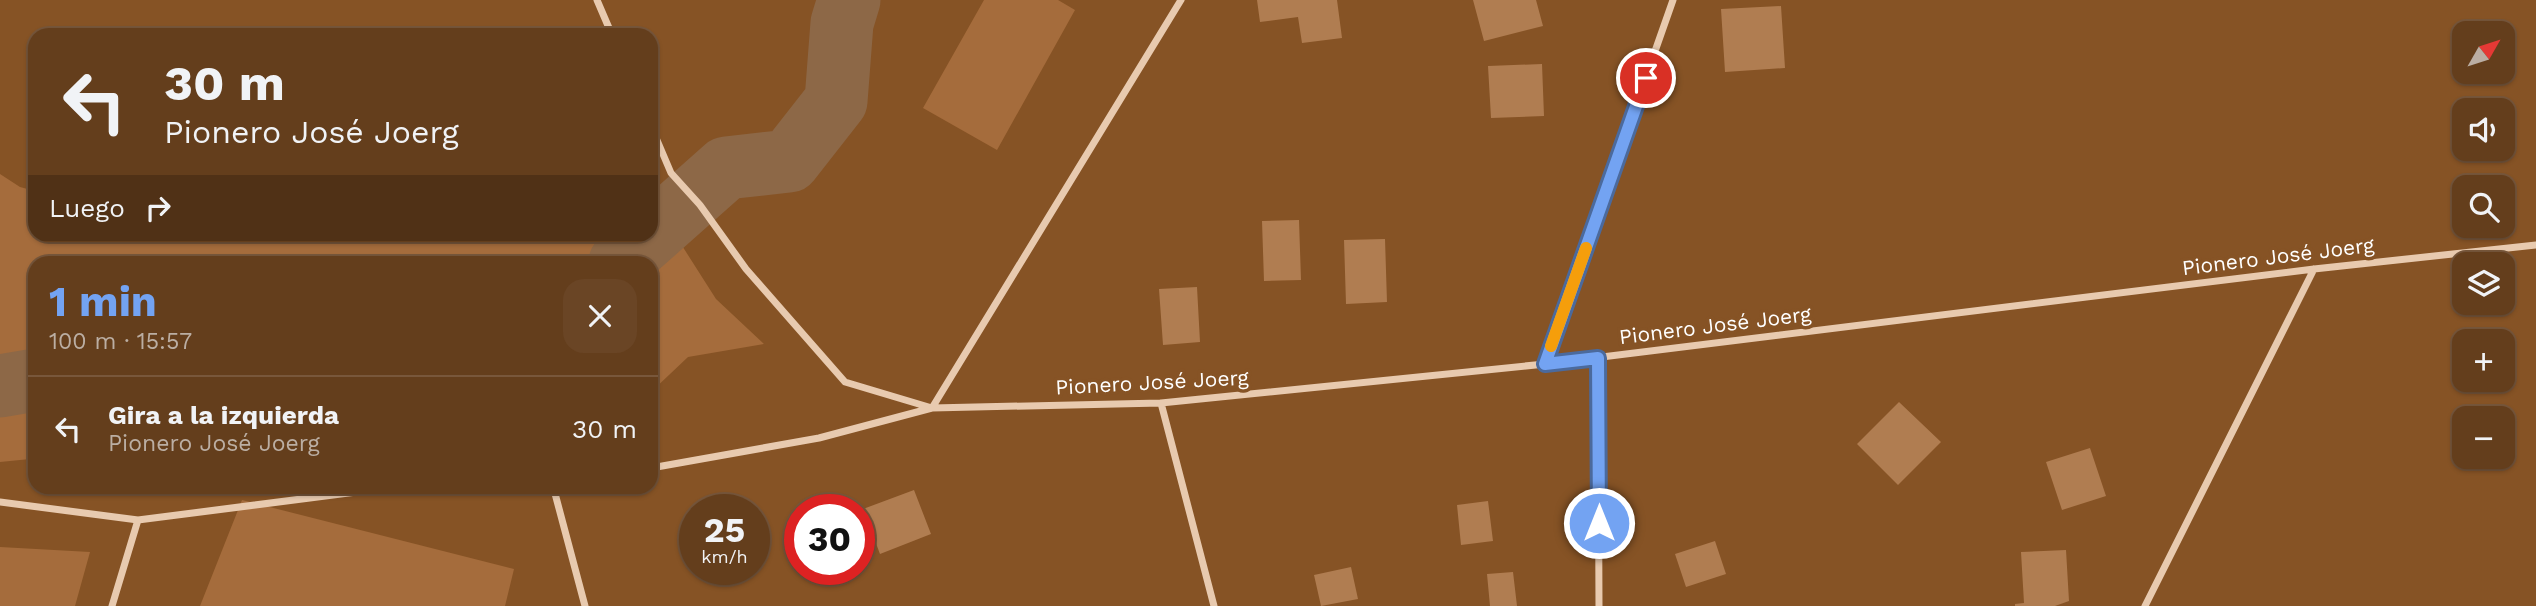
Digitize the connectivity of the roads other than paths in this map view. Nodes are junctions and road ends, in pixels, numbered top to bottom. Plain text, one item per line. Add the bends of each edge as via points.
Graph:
1 (597, 0) edge
2 (1181, 0) edge
3 (1673, 0) edge
4 (609, 28) edge
5 (658, 142) edge
6 (2536, 245) edge
7 (2314, 269) junction
8 (1598, 358) junction
9 (1545, 364) junction
10 (1161, 403) junction
11 (932, 408) junction
12 (658, 467) edge
13 (341, 494) edge
14 (555, 494) edge
15 (0, 502) edge
16 (138, 520) junction
17 (112, 606) edge
18 (585, 606) edge
19 (1214, 606) edge
20 (1599, 606) edge
21 (2145, 606) edge

1 - 4 street
2 - 11 street
3 - 9 street
5 - 11 street via 671,173 746,269 845,382
6 - 7 street, Pionero José Joerg
7 - 8 street, Pionero José Joerg
7 - 21 street
8 - 9 street, Pionero José Joerg
8 - 20 street
9 - 10 street, Pionero José Joerg
10 - 11 street, Pionero José Joerg
10 - 19 street
11 - 12 street, Pionero José Joerg via 819,438
13 - 16 street
14 - 18 street
15 - 16 street
16 - 17 street

